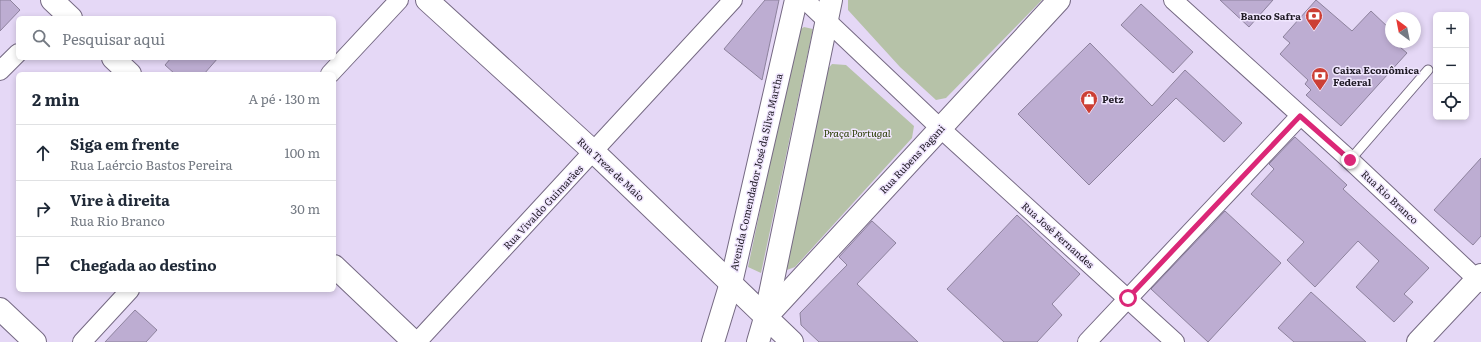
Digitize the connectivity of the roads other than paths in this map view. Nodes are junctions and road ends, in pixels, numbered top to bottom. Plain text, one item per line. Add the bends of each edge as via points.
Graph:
1 (399, 0) edge
2 (427, 0) edge
3 (733, 0) edge
4 (796, 0) edge
5 (805, 0) edge
6 (1059, 0) edge
7 (1173, 0) edge
8 (828, 9) edge
9 (16, 55) edge
10 (115, 60) edge
11 (1428, 70) dead end
12 (0, 71) edge
13 (128, 72) edge
14 (332, 72) edge
15 (1300, 116) junction
16 (940, 128) junction
17 (594, 152) junction
18 (1350, 160) junction
19 (336, 268) edge
20 (1480, 279) edge
21 (731, 283) junction
22 (128, 292) edge
23 (1128, 298) junction
24 (0, 309) edge
25 (765, 318) junction
26 (35, 342) edge
27 (82, 342) edge
28 (416, 342) edge
29 (713, 342) edge
30 (758, 342) edge
31 (792, 342) edge
32 (1087, 342) edge
33 (1175, 342) edge
34 (1418, 342) edge

1 - 14 street
2 - 17 street, Rua Treze de Maio
3 - 17 street, Rua Vivaldo Guimarães
4 - 21 street, Avenida Comendador José da Silva Martha
5 - 8 street
6 - 16 street, Rua Rubens Pagani
7 - 15 street, Rua Rio Branco
8 - 16 street
8 - 25 street
9 - 12 street
10 - 13 street
11 - 18 lane
15 - 18 street, Rua Rio Branco
15 - 23 street
16 - 23 street, Rua José Fernandes
16 - 25 street, Rua Rubens Pagani
17 - 21 street, Rua Treze de Maio
17 - 28 street, Rua Vivaldo Guimarães
18 - 20 street, Rua Rio Branco
19 - 28 street
20 - 34 street
21 - 25 street, Rua Treze de Maio
21 - 29 street, Avenida Comendador José da Silva Martha
22 - 27 street
23 - 32 street
23 - 33 street, Rua José Fernandes
24 - 26 street
25 - 30 street
25 - 31 street, Rua Treze de Maio

